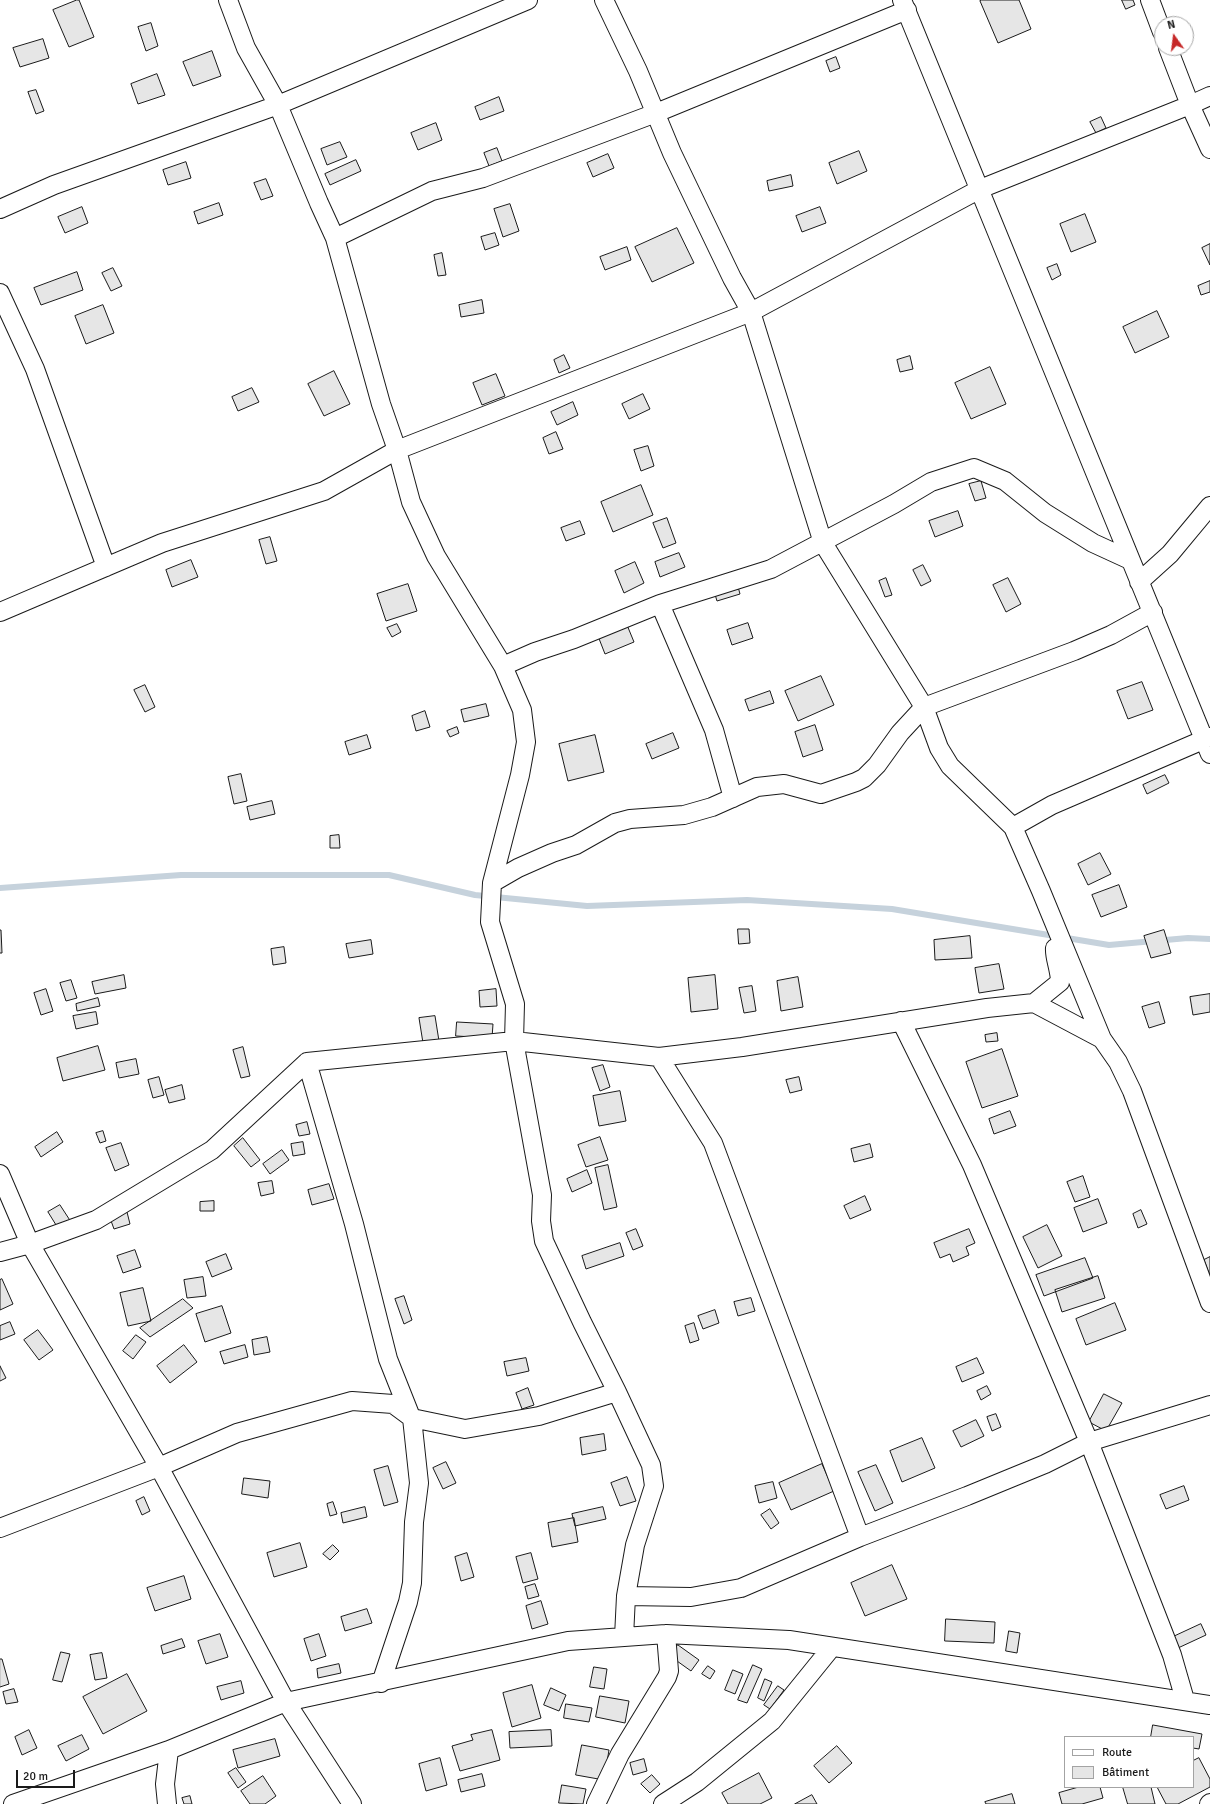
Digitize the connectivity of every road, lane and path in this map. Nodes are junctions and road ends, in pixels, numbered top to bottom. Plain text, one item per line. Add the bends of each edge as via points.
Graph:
1 (228, 0) edge
2 (528, 0) edge
3 (604, 0) edge
4 (1150, 0) edge
5 (904, 5) edge
6 (1156, 16) edge
7 (1171, 56) edge
8 (1210, 96) edge
9 (278, 105) junction
10 (1190, 105) junction
11 (656, 113) junction
12 (1210, 149) edge
13 (980, 189) junction
14 (0, 209) edge
15 (335, 238) junction
16 (0, 293) edge
17 (751, 312) junction
18 (397, 450) junction
19 (1210, 506) edge
20 (823, 542) junction
21 (1130, 560) junction
22 (106, 567) junction
23 (1139, 582) junction
24 (660, 604) junction
25 (0, 612) edge
26 (1153, 612) junction
27 (503, 666) junction
28 (924, 707) junction
29 (1208, 743) edge
30 (733, 798) junction
31 (1013, 827) junction
32 (492, 883) junction
33 (1062, 944) junction
34 (1034, 1003) junction
35 (901, 1021) junction
36 (1102, 1039) junction
37 (514, 1040) junction
38 (659, 1057) junction
39 (307, 1062) junction
40 (0, 1174) edge
41 (30, 1244) junction
42 (0, 1252) edge
43 (1210, 1304) edge
44 (617, 1392) junction
45 (1210, 1405) edge
46 (412, 1418) junction
47 (1089, 1442) junction
48 (159, 1467) junction
49 (0, 1528) edge
50 (860, 1537) junction
51 (626, 1596) junction
52 (666, 1634) junction
53 (624, 1637) junction
54 (832, 1647) junction
55 (381, 1683) junction
56 (1185, 1700) junction
57 (286, 1702) junction
58 (1210, 1705) edge
59 (169, 1750) junction
60 (13, 1804) edge
61 (167, 1804) edge
62 (352, 1804) edge
63 (596, 1804) edge
64 (663, 1804) edge

1 - 9 street via 246,48
2 - 9 street
3 - 11 street
4 - 6 street
5 - 11 street
5 - 13 street
7 - 10 street
8 - 10 street
9 - 14 street via 54,185
9 - 15 street
10 - 12 street
10 - 13 street
11 - 15 street via 483,178 432,191
11 - 17 street via 672,153
13 - 17 street
13 - 21 street
15 - 18 street via 381,404
16 - 22 street via 35,369
17 - 18 street
17 - 20 street
18 - 22 street via 324,491 162,543
18 - 27 street via 411,502 436,556
19 - 23 street via 1170,554
20 - 21 street via 931,482 974,468 1005,481 1045,513 1093,543
20 - 24 street via 771,570
20 - 28 street
21 - 23 street
22 - 25 street
23 - 26 street
24 - 27 street
24 - 30 street via 714,730
26 - 28 street via 1111,635 1074,651
26 - 29 street
27 - 32 street via 522,710 526,742
28 - 30 street via 900,733 877,766 856,782 821,794 776,784 748,790
28 - 31 street via 939,748 950,766
29 - 31 street via 1052,805
30 - 32 street via 684,815 630,819 615,823 576,845 518,868
31 - 33 street
32 - 37 street via 490,922 515,1004
33 - 34 street via 1056,946 1054,953 1060,970 1060,982
33 - 36 street
34 - 35 street
34 - 36 street
35 - 38 street via 742,1047
35 - 47 street via 972,1165
36 - 43 street via 1118,1062 1132,1091
37 - 38 street
37 - 39 street
37 - 44 street via 542,1195 544,1241
38 - 50 street via 713,1143
39 - 41 street via 212,1150 96,1220
39 - 46 street via 354,1224 388,1359
40 - 41 street
41 - 42 street
41 - 48 street
44 - 46 street via 539,1416 465,1428
44 - 51 street via 651,1465 654,1486 635,1545
45 - 47 street
46 - 48 street via 393,1404 352,1401 237,1433
46 - 55 street via 419,1484 414,1522 412,1583
47 - 50 street via 1045,1464
47 - 56 street via 1172,1654
48 - 49 street
48 - 57 street
50 - 51 street via 741,1588 691,1597
51 - 53 street
52 - 53 street
52 - 54 street via 789,1640
52 - 63 street via 669,1671 667,1677 620,1754
53 - 55 street via 568,1642
54 - 56 street
54 - 64 street via 772,1721 697,1782
55 - 57 street
56 - 58 street
57 - 59 street
57 - 62 street
59 - 60 street
59 - 61 street via 165,1784

